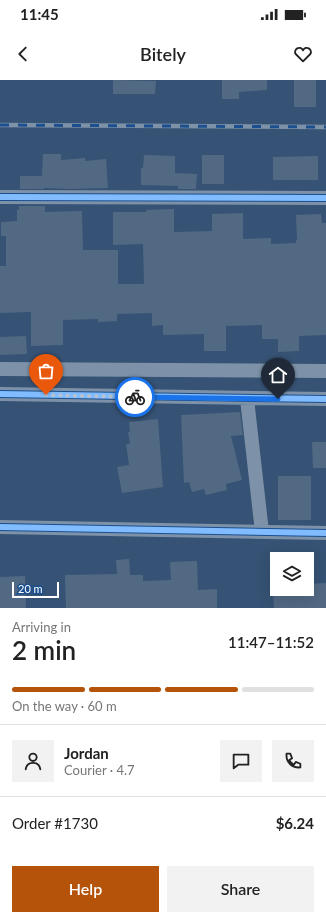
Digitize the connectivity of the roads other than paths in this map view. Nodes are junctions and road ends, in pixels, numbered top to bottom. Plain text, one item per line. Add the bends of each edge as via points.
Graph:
1 (0, 197) edge
2 (326, 198) edge
3 (0, 370) edge
4 (326, 371) edge
5 (0, 394) edge
6 (247, 399) junction
7 (326, 399) edge
8 (0, 527) edge
9 (262, 532) junction
10 (326, 533) edge

1 - 2 street
3 - 4 street
5 - 6 street
6 - 7 street
6 - 9 street
8 - 9 street
9 - 10 street

